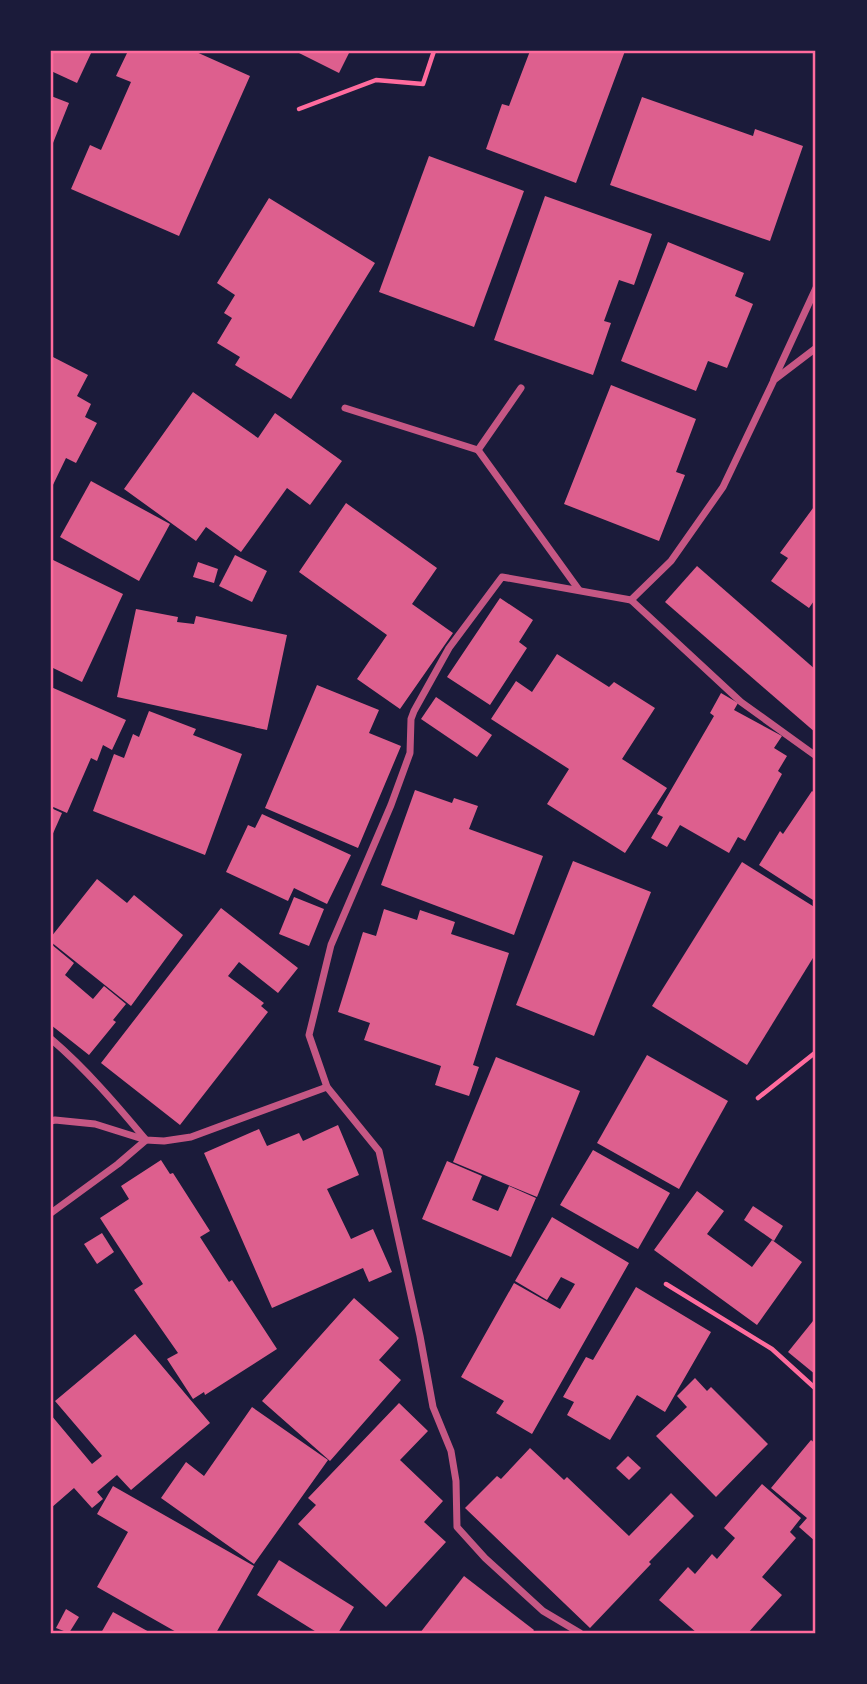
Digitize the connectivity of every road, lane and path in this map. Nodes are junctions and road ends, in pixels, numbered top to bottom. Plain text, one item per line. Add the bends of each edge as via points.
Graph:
1 (434, 51) edge
2 (299, 109) dead end
3 (816, 288) edge
4 (816, 348) edge
5 (774, 380) junction
6 (521, 388) dead end
7 (345, 408) dead end
8 (478, 450) junction
9 (579, 590) junction
10 (631, 600) junction
11 (816, 757) edge
12 (51, 1039) edge
13 (816, 1052) edge
14 (327, 1087) junction
15 (758, 1098) dead end
16 (51, 1121) edge
17 (146, 1140) junction
18 (51, 1213) edge
19 (666, 1284) dead end
20 (816, 1389) edge
21 (580, 1633) edge

1 - 2 path via 422,84 376,80
3 - 5 street
4 - 5 street
5 - 10 street via 723,487 671,562
6 - 8 street
7 - 8 street
8 - 9 street
9 - 10 street
9 - 14 street via 502,577 449,648 414,711 410,753 331,945 309,1035
10 - 11 street via 741,702
12 - 17 street
13 - 15 path
14 - 17 street via 191,1137
14 - 21 street via 379,1151 433,1407 451,1451 457,1527 544,1611
16 - 17 street via 95,1124
17 - 18 street
19 - 20 path via 772,1349

